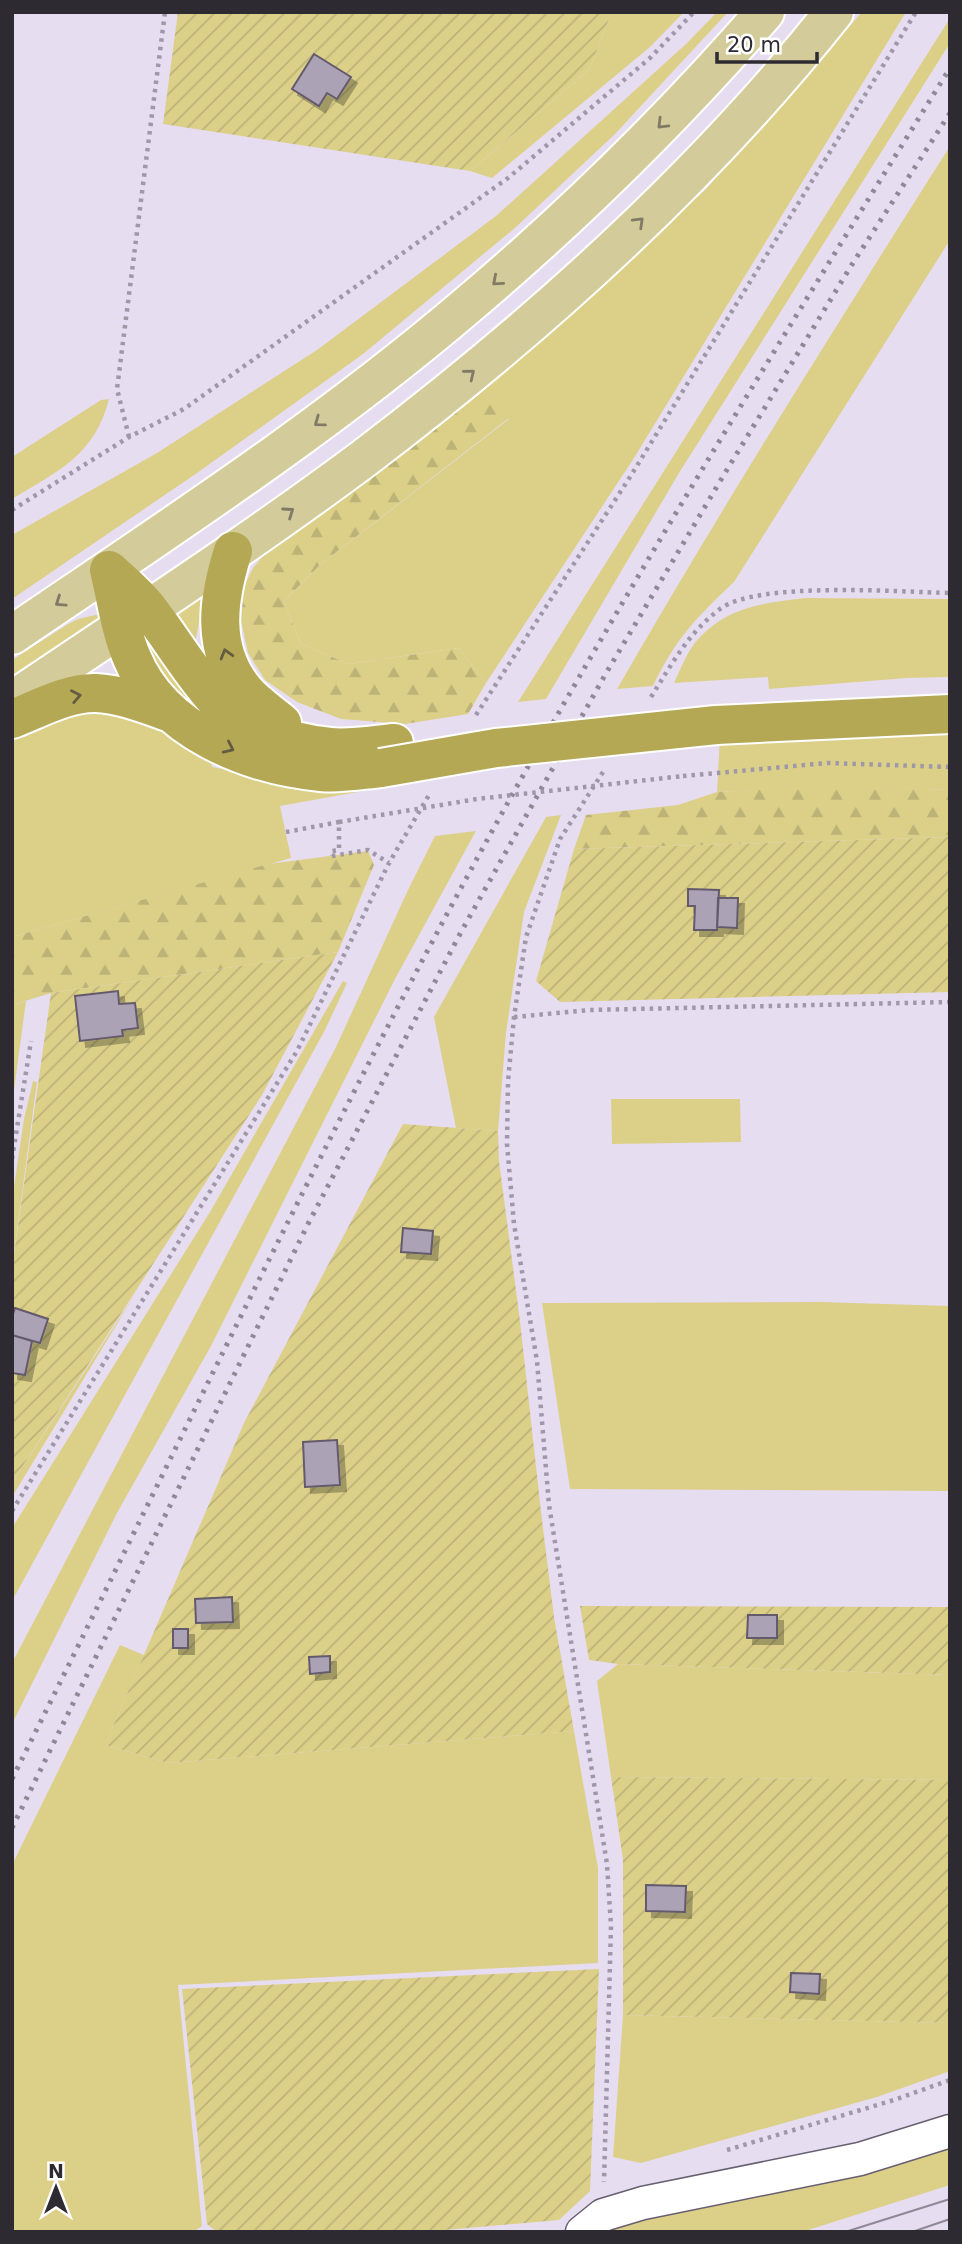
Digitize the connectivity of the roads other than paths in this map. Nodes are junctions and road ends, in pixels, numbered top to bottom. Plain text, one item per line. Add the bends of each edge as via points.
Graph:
1 (765, 12) edge
2 (834, 12) edge
3 (233, 551) junction
4 (109, 570) junction
5 (136, 618) junction
6 (12, 635) edge
7 (950, 692) edge
8 (12, 704) edge
9 (171, 713) junction
10 (722, 714) junction
11 (950, 714) edge
12 (12, 719) edge
13 (302, 741) junction
14 (387, 756) junction
15 (950, 2131) edge
16 (593, 2223) edge

1 -> 4 main road via 618,169 461,311 323,419
3 -> 2 main road via 362,459 587,274 737,127
3 - 5 main road
13 -> 3 highway via 245,691 229,665 220,603
4 - 5 highway
4 -> 6 main road
5 - 8 main road
5 - 9 highway via 131,657 146,685
5 - 13 highway via 241,721
7 - 10 highway
12 -> 9 highway via 67,697 95,693
9 -> 14 highway via 227,748 288,768 325,772
10 - 11 highway
10 - 14 highway, bridge via 496,748
13 - 14 highway
15 - 16 street via 860,2159 643,2203

